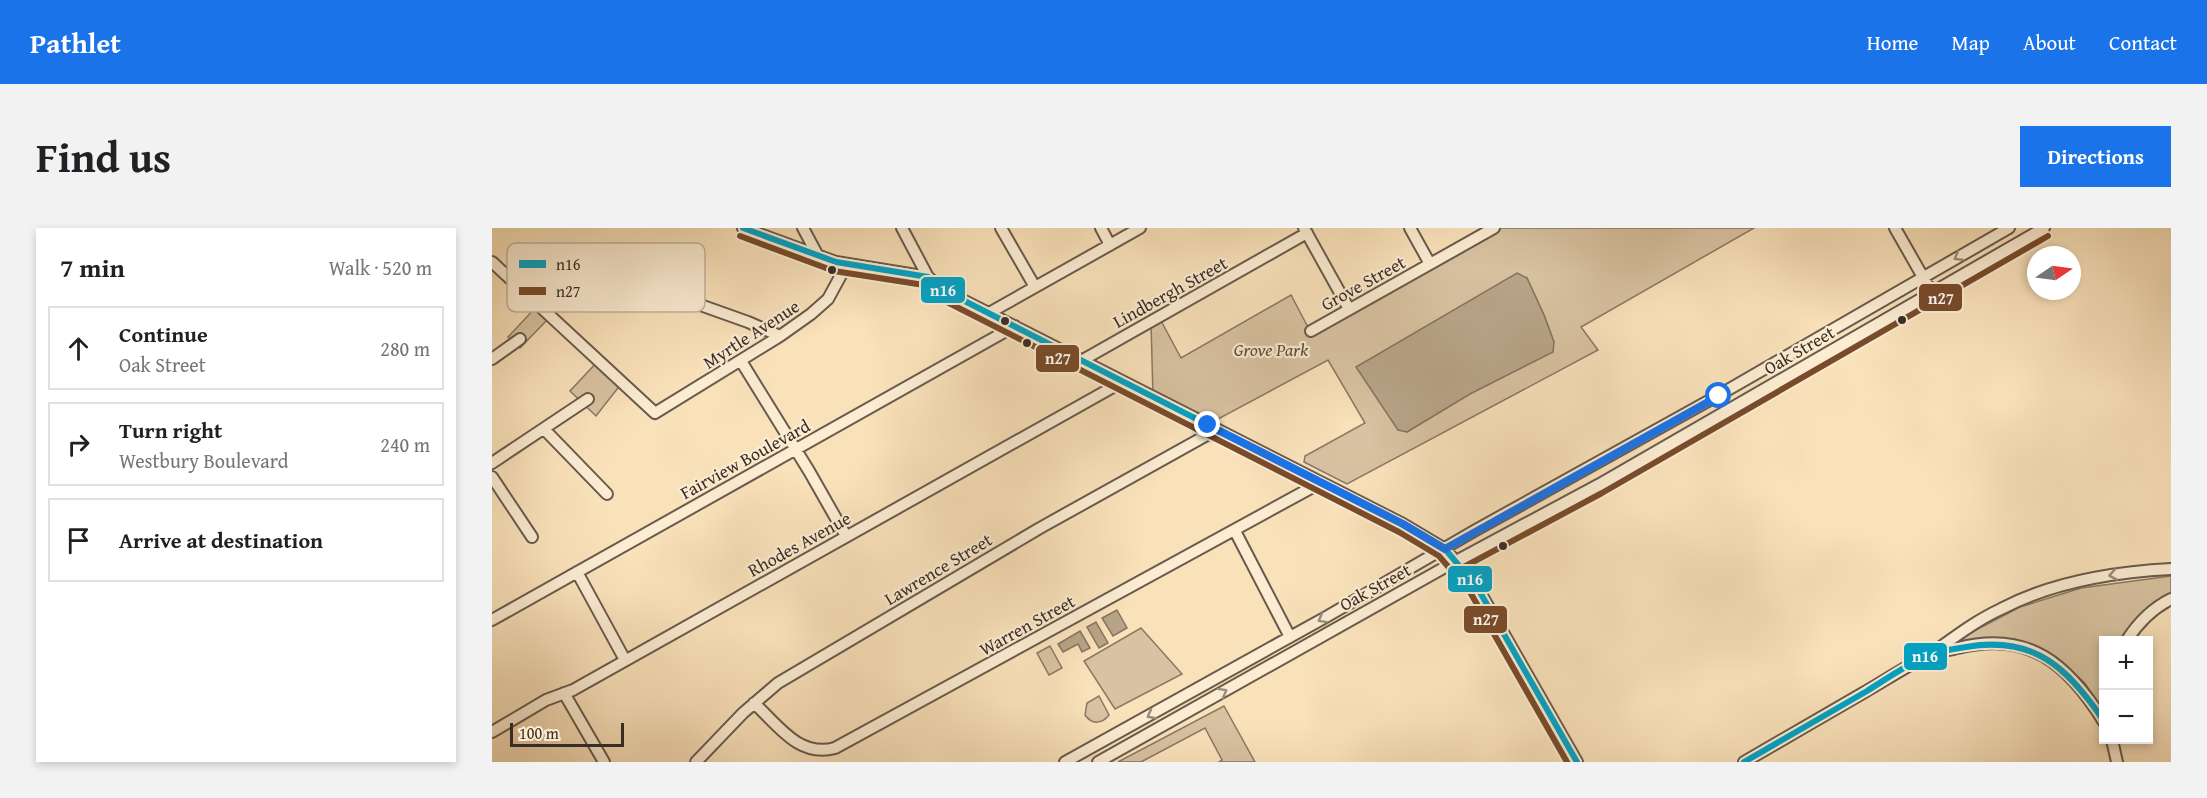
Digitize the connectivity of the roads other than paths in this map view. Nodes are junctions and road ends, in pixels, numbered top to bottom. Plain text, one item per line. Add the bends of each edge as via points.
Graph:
1 (743, 228) edge
2 (803, 228) edge
3 (902, 228) edge
4 (1001, 228) edge
5 (1101, 228) edge
6 (1140, 228) edge
7 (1410, 228) edge
8 (1494, 228) edge
9 (1895, 228) edge
10 (2009, 228) edge
11 (2020, 228) edge
12 (2044, 228) edge
13 (1305, 231) edge
14 (2026, 238) junction
15 (1110, 245) junction
16 (818, 256) junction
17 (492, 262) edge
18 (847, 264) junction
19 (1430, 264) junction
20 (507, 276) edge
21 (928, 277) junction
22 (1922, 277) junction
23 (1035, 287) junction
24 (1932, 293) junction
25 (705, 307) edge
26 (1349, 309) junction
27 (545, 312) edge
28 (989, 313) junction
29 (1015, 326) junction
30 (1311, 331) dead end
31 (780, 336) junction
32 (520, 339) dead end
33 (492, 359) edge
34 (741, 361) junction
35 (1082, 361) junction
36 (1122, 381) junction
37 (1724, 393) junction
38 (588, 399) dead end
39 (1733, 407) junction
40 (544, 429) junction
41 (1216, 430) junction
42 (796, 450) junction
43 (492, 463) edge
44 (1589, 468) junction
45 (492, 477) edge
46 (1320, 483) junction
47 (1599, 484) junction
48 (607, 494) dead end
49 (1235, 531) junction
50 (1418, 533) junction
51 (846, 536) junction
52 (532, 537) dead end
53 (1445, 549) junction
54 (1456, 561) junction
55 (1420, 563) junction
56 (2171, 569) edge
57 (576, 573) junction
58 (2171, 599) edge
59 (492, 620) edge
60 (2130, 636) edge
61 (1290, 637) junction
62 (1929, 655) junction
63 (625, 660) junction
64 (564, 693) junction
65 (754, 703) junction
66 (2099, 715) edge
67 (492, 732) edge
68 (2113, 744) edge
69 (1089, 748) junction
70 (604, 762) edge
71 (696, 762) edge
72 (1065, 762) edge
73 (1098, 762) edge
74 (1577, 762) edge
75 (1744, 762) edge
76 (2117, 762) edge

1 - 16 street
2 - 16 street
3 - 21 street
4 - 23 street
5 - 15 street
6 - 15 street
7 - 19 street
8 - 19 street, Grove Street
9 - 22 street
10 -> 22 street, Oak Street
11 - 14 street
12 - 14 street, Oak Street
13 - 26 street
13 - 35 street, Lindbergh Street
14 - 24 street, Oak Street
15 - 23 street
16 - 18 street
17 - 20 street
18 - 21 street
18 - 31 street, Myrtle Avenue via 828,299
19 - 26 street, Grove Street
21 - 28 street via 941,289
22 - 24 street
22 - 37 street, Oak Street
23 - 28 street
24 - 39 street, Oak Street
25 - 31 street
26 - 30 street, Grove Street
27 - 34 street, Myrtle Avenue via 655,413
28 - 29 street
29 - 35 street
29 - 42 street, Fairview Boulevard
31 - 34 street, Myrtle Avenue
32 - 33 street
34 - 42 street
35 - 36 street
36 - 41 street
36 - 51 street, Rhodes Avenue
37 - 39 street
37 - 44 street, Oak Street
38 - 40 street
39 - 47 street, Oak Street
40 - 43 street
40 - 48 street
41 - 46 street
41 - 65 street, Lawrence Street via 835,648 778,683
42 - 51 street
42 - 57 street, Fairview Boulevard
44 - 47 street
44 - 53 street, Oak Street
45 - 52 street
46 - 49 street, Warren Street
46 - 50 street
47 - 54 street, Oak Street
49 - 61 street
49 - 65 street, Warren Street via 835,748 805,748
50 - 53 street
50 - 55 street via 1425,552
51 - 63 street, Rhodes Avenue
53 - 54 street
53 - 55 street, Oak Street
73 -> 54 street, Oak Street
54 - 74 street via 1477,587
55 -> 61 street, Oak Street
56 -> 62 street via 2107,575 2029,596 1978,622
57 - 59 street, Fairview Boulevard
57 - 63 street
58 - 60 street via 2153,610
61 -> 69 street, Oak Street
62 - 66 street via 1986,643 2025,648 2049,659 2072,677
62 - 75 street
63 - 64 street, Rhodes Avenue
64 - 67 street, Rhodes Avenue
64 - 70 street
65 - 71 street, Lawrence Street
68 - 76 street
69 - 72 street, Oak Street
69 - 73 street

